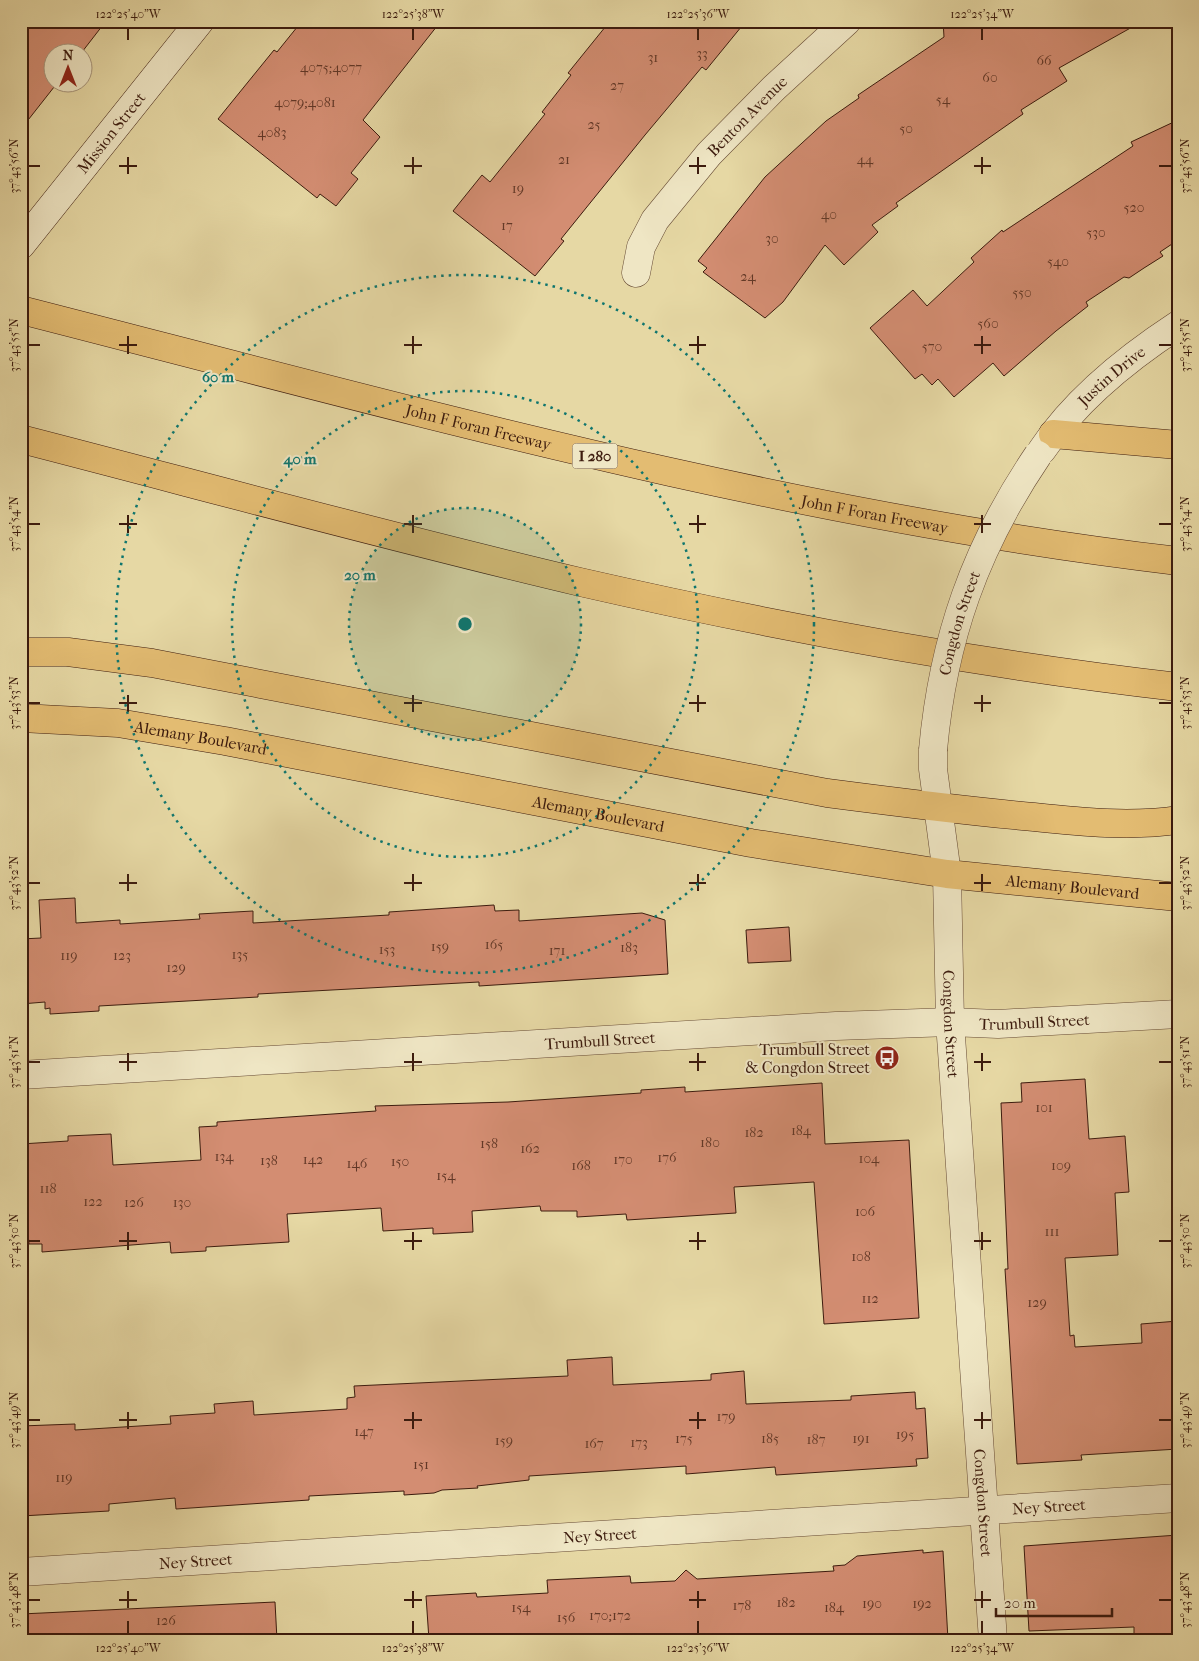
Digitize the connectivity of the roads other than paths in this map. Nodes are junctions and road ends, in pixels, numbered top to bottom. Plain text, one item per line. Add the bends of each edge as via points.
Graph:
1 (200, 21) edge
2 (847, 21) edge
3 (21, 245) edge
4 (636, 273) dead end
5 (21, 310) edge
6 (1178, 325) edge
7 (21, 438) edge
8 (1045, 445) junction
9 (1178, 445) edge
10 (1178, 561) edge
11 (21, 652) edge
12 (1178, 687) edge
13 (21, 718) edge
14 (939, 808) junction
15 (1178, 820) edge
16 (946, 874) junction
17 (1178, 897) edge
18 (1178, 1014) edge
19 (950, 1022) junction
20 (21, 1075) edge
21 (1178, 1498) edge
22 (984, 1511) junction
23 (21, 1572) edge
24 (993, 1640) edge

1 - 3 street, Mission Street
2 - 4 street, Benton Avenue via 709,154 655,220 641,247
5 - 10 main road, John F Foran Freeway / I 280 via 562,448 718,484 974,532
6 - 8 street, Justin Drive via 1095,389
7 - 12 main road via 496,561 657,599 911,648
8 - 9 main road
8 - 14 street, Congdon Street, bridge via 1001,513 964,595 946,658 933,750
11 - 14 main road via 68,652 152,663 745,779
13 - 16 main road, Alemany Boulevard via 118,723 751,843
14 - 15 main road via 1094,823
14 - 16 street, Congdon Street
16 - 17 main road, Alemany Boulevard
16 - 19 street, Congdon Street
18 - 19 street, Trumbull Street via 998,1024
19 - 20 street, Trumbull Street via 628,1037
19 - 22 street, Congdon Street
21 - 22 street, Ney Street
22 - 23 street, Ney Street
22 - 24 street, Congdon Street

